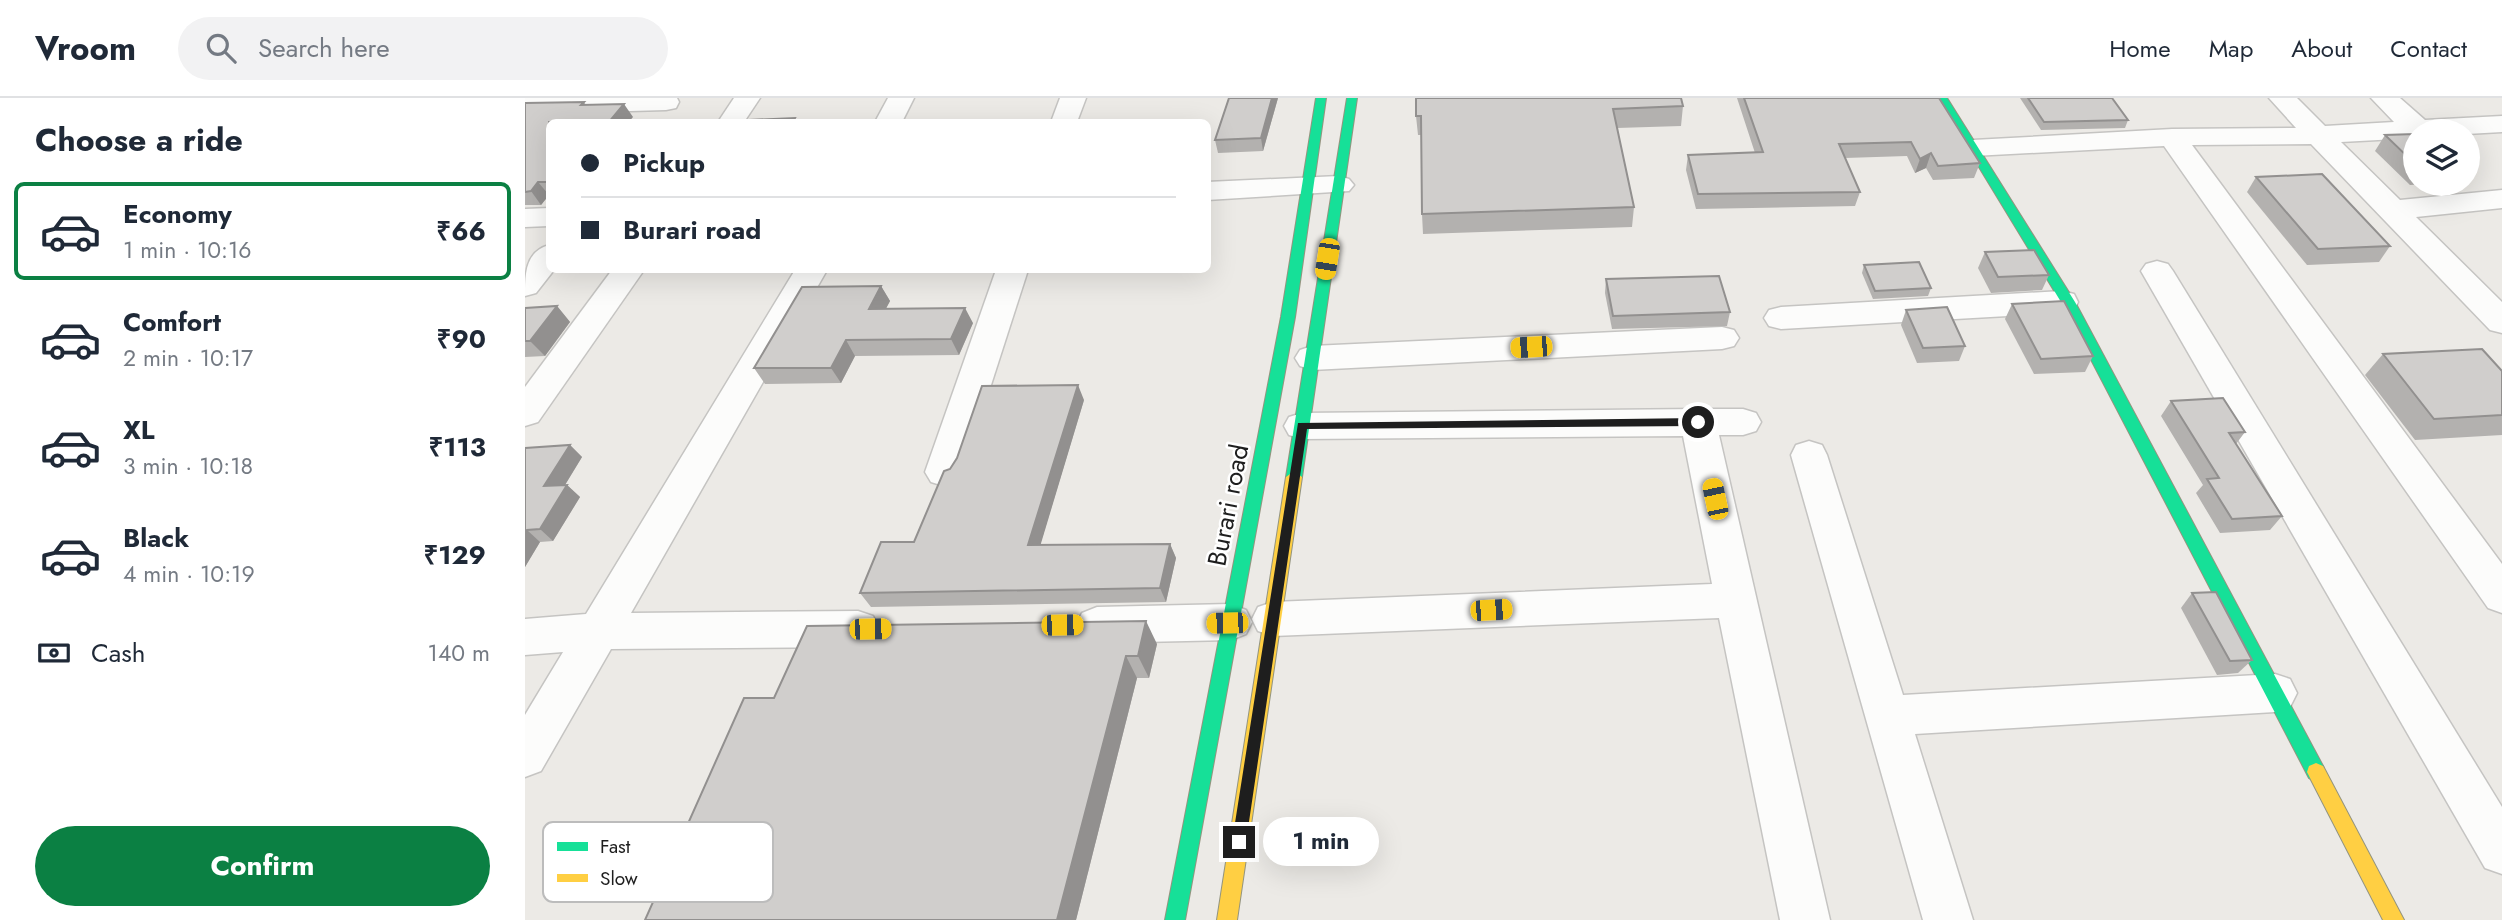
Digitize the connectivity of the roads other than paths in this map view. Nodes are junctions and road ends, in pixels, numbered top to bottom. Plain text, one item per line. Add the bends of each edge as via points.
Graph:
1 (747, 98) edge
2 (901, 98) edge
3 (1073, 98) edge
4 (1321, 98) edge
5 (1352, 98) edge
6 (1943, 98) edge
7 (2282, 98) edge
8 (2384, 98) edge
9 (525, 106) edge
10 (661, 110) edge
11 (733, 119) edge
12 (890, 119) edge
13 (1065, 119) edge
14 (2406, 119) edge
15 (2502, 124) edge
16 (2480, 126) edge
17 (2403, 132) edge
18 (2319, 135) junction
19 (2172, 137) junction
20 (1973, 148) junction
21 (1339, 186) junction
22 (1307, 187) junction
23 (2480, 189) edge
24 (1211, 191) edge
25 (2498, 204) edge
26 (2393, 209) junction
27 (546, 217) edge
28 (525, 218) edge
29 (546, 259) edge
30 (2157, 271) dead end
31 (626, 273) edge
32 (809, 273) edge
33 (1011, 273) edge
34 (525, 286) edge
35 (2068, 302) junction
36 (1781, 318) dead end
37 (2502, 322) edge
38 (1722, 338) dead end
39 (1312, 358) junction
40 (525, 413) edge
41 (1698, 422) junction
42 (1743, 422) dead end
43 (1302, 426) junction
44 (1809, 455) dead end
45 (944, 472) edge
46 (2502, 596) edge
47 (1737, 600) junction
48 (1272, 619) junction
49 (1231, 622) junction
50 (1062, 625) edge
51 (898, 628) edge
52 (599, 631) junction
53 (525, 637) edge
54 (2275, 693) junction
55 (1887, 716) junction
56 (525, 756) edge
57 (2502, 851) edge
58 (1175, 920) edge
59 (1227, 920) edge
60 (1805, 920) edge
61 (1948, 920) edge
62 (2394, 920) edge

1 - 11 street
2 - 12 street
3 - 13 street
4 - 22 main road, Burari road
5 - 21 main road
6 - 20 main road
7 - 18 street
8 - 14 street
9 - 10 street
15 - 16 street
17 - 18 street
18 - 19 street
18 - 26 street
19 - 20 street
19 - 46 street
20 - 35 main road
21 - 22 street
21 - 39 main road
22 - 24 street
22 - 49 main road, Burari road via 1288,317
23 - 25 street
25 - 26 street
26 - 37 street
27 - 28 street
29 - 34 street
30 - 57 street
31 - 40 street
32 - 52 street
33 - 45 street
35 - 36 street
35 - 54 main road
38 - 39 street
39 - 43 main road
41 - 42 street
41 - 43 street
41 - 47 street
43 - 48 main road
44 - 55 street
47 - 48 street
47 - 60 street
48 - 59 main road
49 - 50 street
49 - 58 main road, Burari road
51 - 52 street
52 - 53 street
52 - 56 street
54 - 55 street
54 - 62 main road
55 - 61 street

